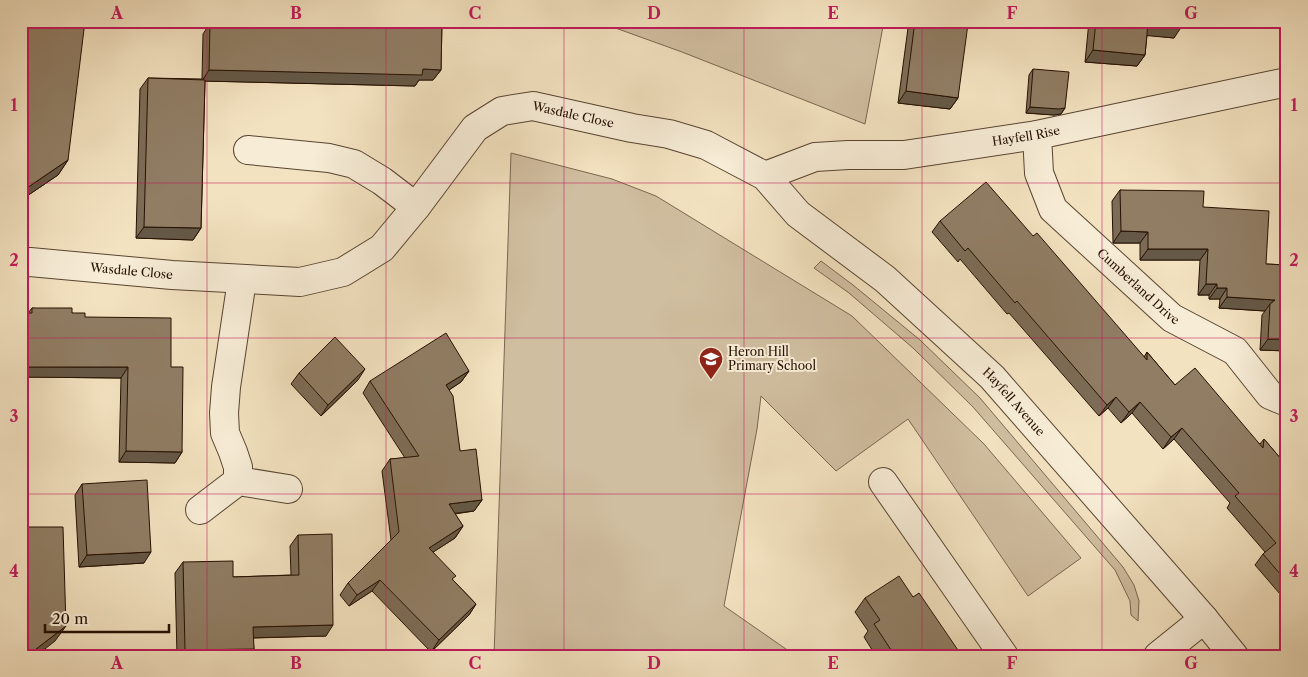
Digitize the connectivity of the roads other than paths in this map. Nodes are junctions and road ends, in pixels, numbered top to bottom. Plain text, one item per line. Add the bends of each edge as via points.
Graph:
1 (1287, 82) edge
2 (1037, 135) junction
3 (248, 150) dead end
4 (765, 176) junction
5 (416, 207) junction
6 (21, 263) edge
7 (242, 280) junction
8 (1287, 402) edge
9 (238, 481) junction
10 (883, 482) dead end
11 (288, 489) dead end
12 (200, 510) dead end
13 (1204, 619) junction
14 (1167, 653) edge
15 (1004, 656) edge
16 (1234, 656) edge

1 - 2 street, Hayfell Rise
2 - 4 street, Hayfell Rise via 904,155 815,157
2 - 8 street, Cumberland Drive via 1040,173 1053,209 1172,318 1236,351 1270,395
3 - 5 street via 328,158 354,164
4 - 5 street, Wasdale Close via 706,145 670,134 533,106 502,111 475,128
4 - 13 street, Hayfell Avenue via 798,214 885,280 992,377
5 - 7 street, Wasdale Close via 382,248 343,272 300,282
6 - 7 street, Wasdale Close
7 - 9 street via 224,413 225,433 238,468
9 - 11 street
9 - 12 street
10 - 15 street
13 - 14 street
13 - 16 street, Hayfell Avenue

